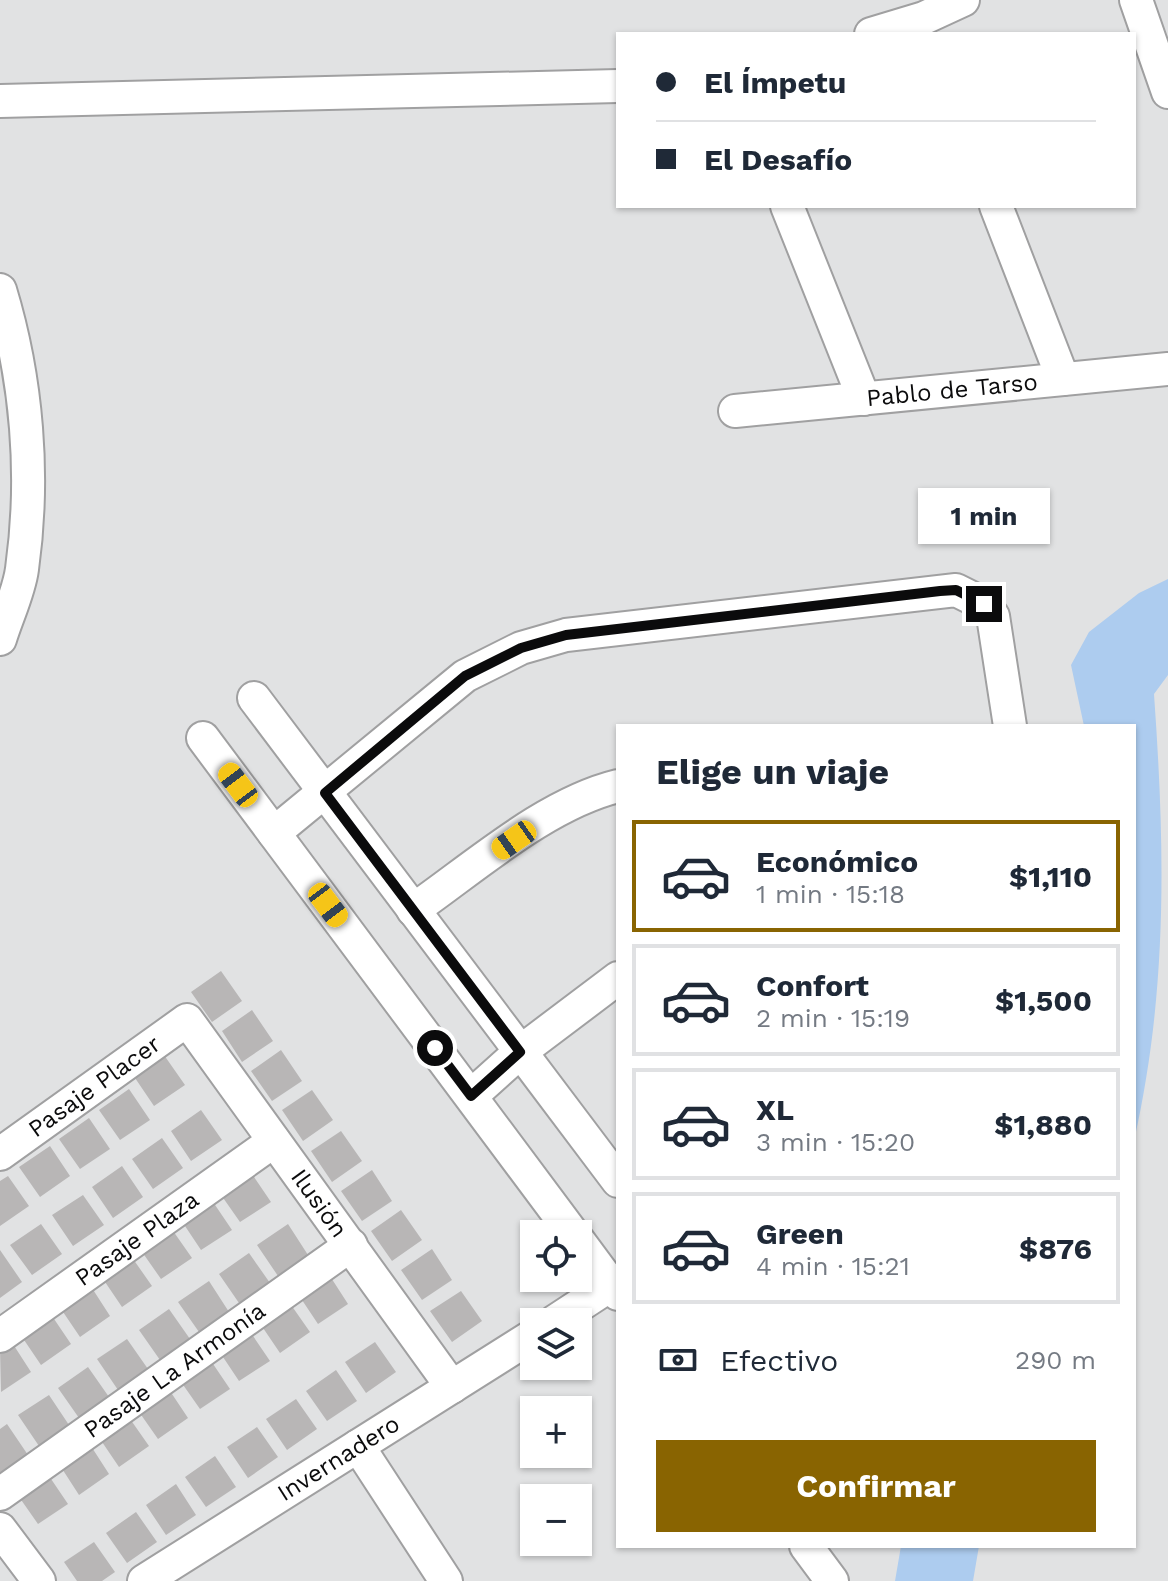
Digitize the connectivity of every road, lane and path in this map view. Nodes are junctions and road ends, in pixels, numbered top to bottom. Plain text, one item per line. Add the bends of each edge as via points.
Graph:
1 (963, 0) edge
2 (1136, 0) edge
3 (927, 26) edge
4 (885, 32) edge
5 (616, 86) edge
6 (1168, 92) edge
7 (0, 101) edge
8 (788, 208) edge
9 (997, 208) edge
10 (0, 290) edge
11 (1168, 369) edge
12 (1063, 379) junction
13 (864, 399) junction
14 (735, 411) dead end
15 (0, 639) edge
16 (254, 698) dead end
17 (1010, 724) edge
18 (203, 738) dead end
19 (616, 786) edge
20 (325, 793) junction
21 (274, 833) junction
22 (413, 910) junction
23 (616, 980) edge
24 (187, 1020) joint
25 (520, 1052) junction
26 (471, 1096) junction
27 (274, 1141) junction
28 (0, 1154) edge
29 (616, 1178) edge
30 (563, 1220) edge
31 (351, 1245) junction
32 (592, 1257) edge
33 (616, 1287) edge
34 (579, 1308) edge
35 (0, 1336) edge
36 (520, 1344) edge
37 (452, 1387) junction
38 (358, 1446) junction
39 (0, 1494) edge
40 (0, 1529) edge
41 (807, 1548) edge
42 (39, 1581) edge
43 (144, 1581) edge
44 (446, 1581) edge
45 (832, 1581) edge

1 - 3 street
2 - 6 street
3 - 4 street
5 - 7 street
8 - 13 street
9 - 12 street
10 - 15 street via 14,335 29,462 22,571
11 - 12 street, Pablo de Tarso
12 - 13 street, Pablo de Tarso
13 - 14 street, Pablo de Tarso
16 - 20 street
17 - 20 street via 998,631 984,604 956,590 940,591 566,635 521,648 465,676
18 - 21 street
19 - 22 street via 557,810
20 - 21 street
20 - 22 street
21 - 26 street
22 - 25 street
23 - 25 street
24 - 27 street, Ilusión
24 - 28 street, Pasaje Placer
25 - 26 street
25 - 29 street
26 - 30 street
27 - 31 street, Ilusión
27 - 35 street, Pasaje Plaza
31 - 37 street, Ilusión
31 - 39 street, Pasaje La Armonía
32 - 33 street
33 - 34 street
36 - 37 street, Invernadero
37 - 38 street, Invernadero
38 - 43 street, Invernadero
38 - 44 street
40 - 42 street
41 - 45 street

